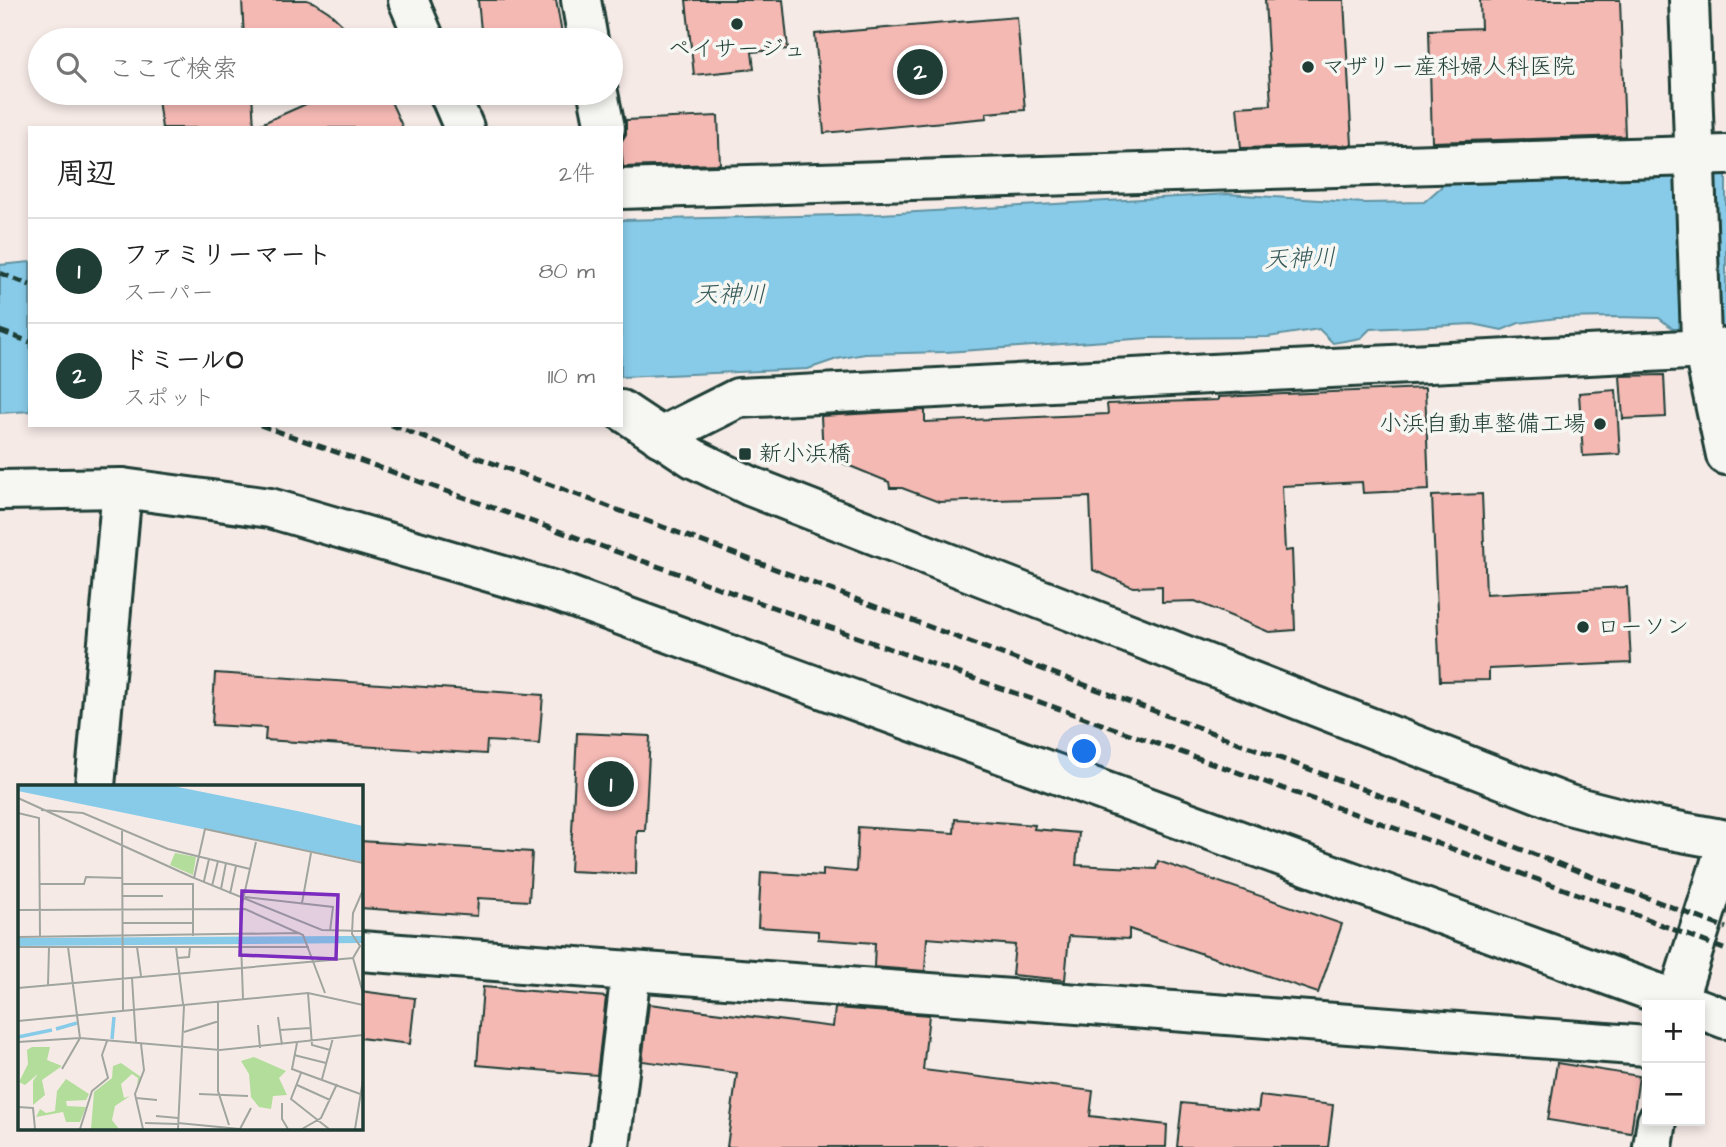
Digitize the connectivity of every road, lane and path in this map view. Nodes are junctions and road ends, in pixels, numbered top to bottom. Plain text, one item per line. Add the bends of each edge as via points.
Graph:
1 (408, 0) edge
2 (581, 0) edge
3 (1689, 0) edge
4 (420, 28) edge
5 (586, 28) edge
6 (454, 105) edge
7 (600, 105) edge
8 (463, 126) edge
9 (605, 126) edge
10 (1705, 159) edge
11 (623, 189) edge
12 (1710, 345) edge
13 (623, 411) edge
14 (660, 437) junction
15 (1726, 455) edge
16 (122, 488) junction
17 (0, 490) edge
18 (95, 785) edge
19 (1726, 840) edge
20 (1726, 846) edge
21 (362, 951) edge
22 (631, 972) junction
23 (1671, 1000) edge
24 (1686, 1000) edge
25 (1705, 1012) edge
26 (1726, 1019) edge
27 (1642, 1046) edge
28 (1656, 1126) edge
29 (610, 1147) edge
30 (1653, 1147) edge

1 - 4 street
2 - 5 street
3 - 10 street
6 - 8 street
7 - 9 street
10 - 11 street
10 - 12 street
12 - 14 street via 738,398
12 - 15 street
13 - 14 street
14 - 19 street via 750,486 1569,805
16 - 17 street
16 - 18 street
16 - 23 street via 270,508 555,591
20 - 24 street
21 - 22 street
22 - 27 street
22 - 29 street
25 - 26 street
28 - 30 street

